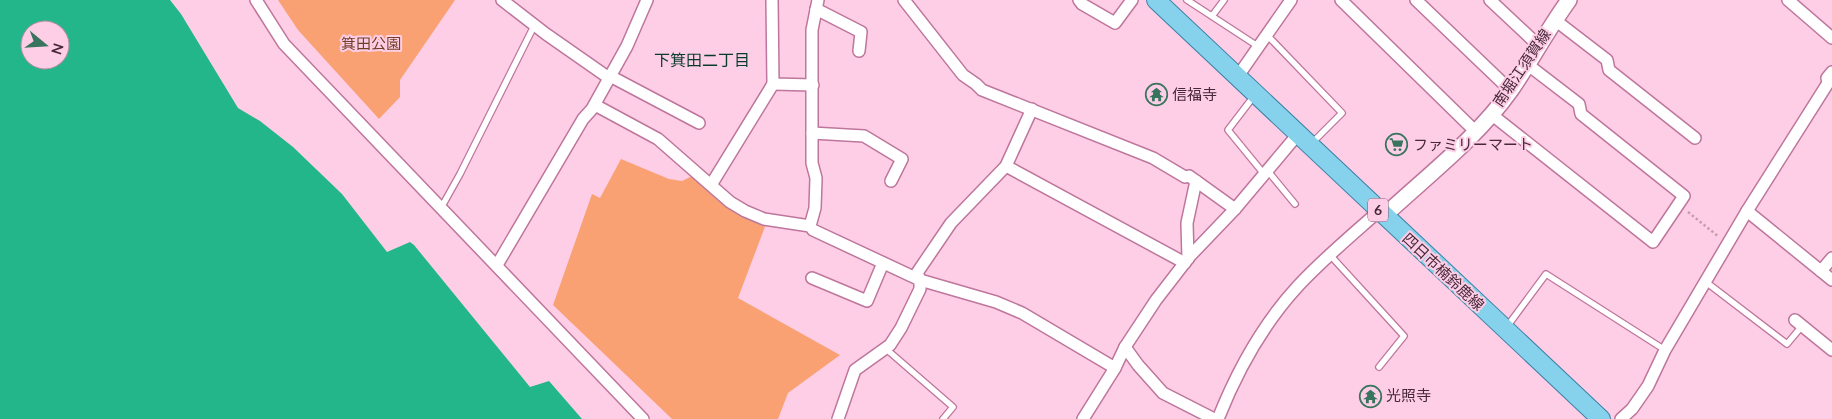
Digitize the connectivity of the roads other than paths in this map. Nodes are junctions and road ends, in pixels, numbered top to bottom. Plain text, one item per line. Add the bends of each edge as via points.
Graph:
1 (256, 0) edge
2 (502, 0) edge
3 (647, 0) edge
4 (772, 0) edge
5 (904, 0) edge
6 (1079, 0) edge
7 (1132, 0) edge
8 (1156, 0) edge
9 (1188, 0) edge
10 (1224, 0) edge
11 (1291, 0) edge
12 (1341, 0) edge
13 (1416, 0) edge
14 (1490, 0) edge
15 (1569, 0) edge
16 (1788, 0) edge
17 (817, 5) edge
18 (1212, 16) junction
19 (1555, 20) junction
20 (534, 26) junction
21 (1267, 35) junction
22 (1832, 38) edge
23 (1538, 45) junction
24 (1258, 47) junction
25 (859, 51) dead end
26 (1527, 64) junction
27 (1832, 72) edge
28 (1238, 76) junction
29 (610, 77) junction
30 (773, 84) junction
31 (813, 85) junction
32 (1510, 90) junction
33 (1822, 93) junction
34 (1256, 94) junction
35 (1832, 101) edge
36 (595, 105) junction
37 (1032, 109) junction
38 (1491, 114) junction
39 (699, 123) dead end
40 (1474, 131) junction
41 (812, 133) junction
42 (1695, 138) dead end
43 (1304, 139) junction
44 (1006, 166) junction
45 (1266, 172) junction
46 (1196, 180) junction
47 (891, 181) dead end
48 (711, 185) junction
49 (1295, 204) dead end
50 (441, 208) junction
51 (1235, 209) junction
52 (1748, 211) junction
53 (1381, 213) junction
54 (810, 226) junction
55 (1330, 255) junction
56 (1832, 258) edge
57 (1187, 261) junction
58 (883, 263) junction
59 (497, 265) junction
60 (1821, 271) junction
61 (812, 278) dead end
62 (920, 280) junction
63 (1832, 280) edge
64 (1706, 282) junction
65 (1798, 323) joint
66 (1505, 329) junction
67 (1125, 347) junction
68 (885, 348) junction
69 (1665, 350) junction
70 (1832, 350) edge
71 (1379, 367) dead end
72 (1115, 368) junction
73 (642, 419) edge
74 (838, 419) edge
75 (943, 419) edge
76 (1083, 419) edge
77 (1216, 419) edge
78 (1601, 419) edge
79 (1621, 419) edge

1 - 50 street via 284,44
2 - 20 street
3 - 29 street
4 - 30 street
5 - 37 street via 964,75 982,90
6 - 7 street via 1115,23
8 - 28 main road, 四日市楠鈴鹿線 / 6
9 - 18 lane
10 - 18 lane
11 - 21 street
12 - 40 street
13 - 32 street
14 - 23 street
15 - 19 main road, 南堀江須賀線
16 - 22 street
17 - 25 street via 860,32
17 - 31 street via 812,30
18 - 24 lane
19 - 23 main road, 南堀江須賀線
19 - 42 street via 1607,60 1609,70
20 - 29 street
20 - 50 lane
21 - 24 street
21 - 43 lane via 1342,113
23 - 26 main road, 南堀江須賀線
24 - 28 street
26 - 32 main road, 南堀江須賀線
26 - 38 street via 1579,104 1581,114 1684,196 1653,242
27 - 33 street
28 - 34 main road, 四日市楠鈴鹿線 / 6
29 - 36 street
29 - 39 street
30 - 31 street
30 - 48 street
31 - 41 street
32 - 38 main road, 南堀江須賀線
33 - 35 street
33 - 52 street
34 - 43 main road, 四日市楠鈴鹿線 / 6
34 - 45 lane via 1228,130
36 - 48 street via 658,139
36 - 59 street via 582,119
37 - 44 street
37 - 46 street via 1153,158
38 - 40 main road, 南堀江須賀線
40 - 53 main road, 南堀江須賀線 via 1458,149
41 - 47 street via 864,136 895,154 902,159
41 - 54 street via 812,163 816,178 815,208
43 - 45 street
43 - 53 main road, 四日市楠鈴鹿線 / 6
44 - 57 street
44 - 62 street via 951,223 918,272
45 - 49 lane
45 - 51 street
46 - 51 street
46 - 57 street via 1187,223
48 - 54 street via 730,202 754,216
50 - 59 street
51 - 57 street
52 - 60 street
52 - 64 street
53 - 55 street
53 - 66 main road, 四日市楠鈴鹿線 / 6
54 - 58 street
55 - 71 lane via 1404,336
55 - 77 street via 1298,287 1260,336
56 - 60 street
57 - 67 street
58 - 61 street via 867,301
58 - 62 street
59 - 73 street
60 - 63 street
62 - 68 street via 920,289 900,328
62 - 72 street via 1022,312
64 - 65 lane via 1787,344
64 - 69 street
65 - 70 street
66 - 69 lane via 1546,274
66 - 78 main road, 四日市楠鈴鹿線 / 6
67 - 72 street
67 - 77 street via 1163,393
68 - 74 street via 855,370
68 - 75 lane via 953,407
69 - 79 street via 1648,386
72 - 76 street

